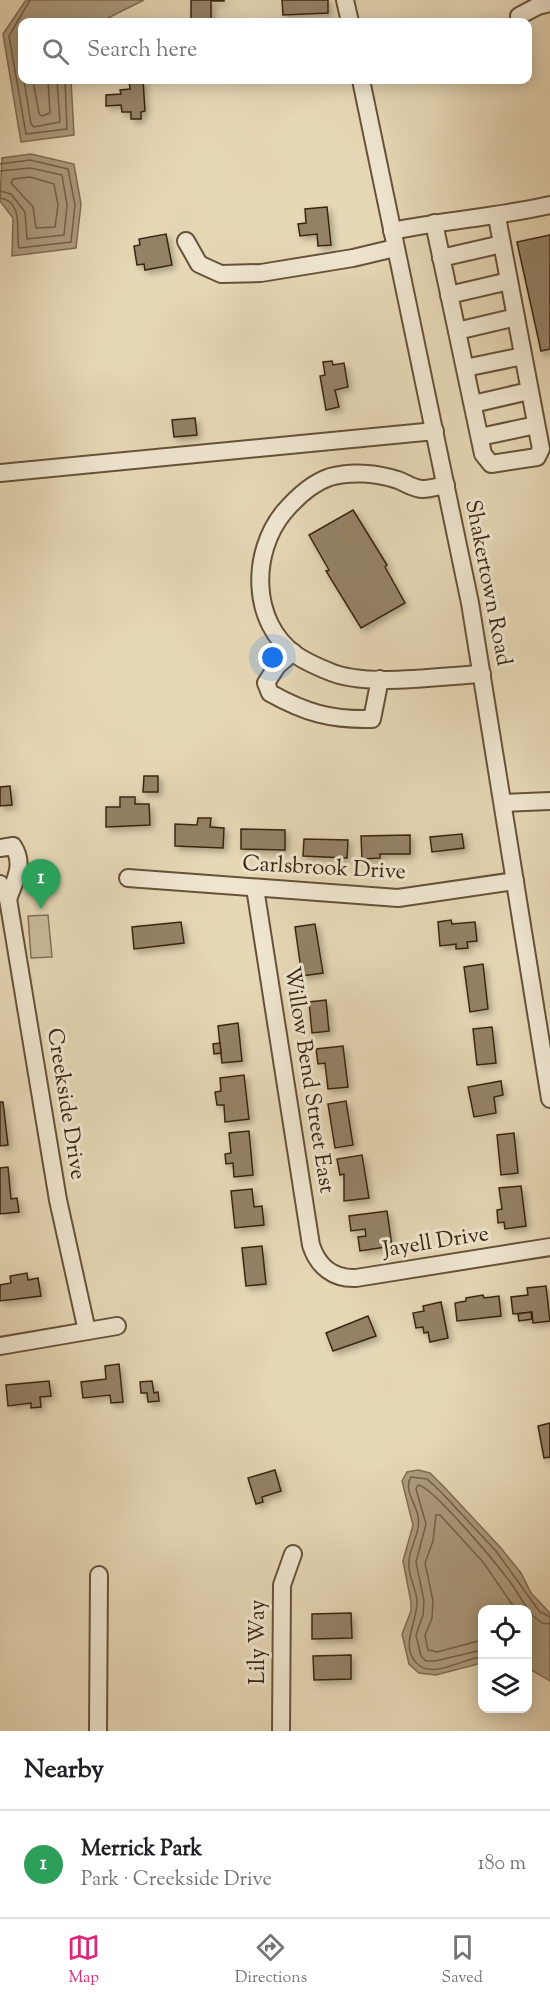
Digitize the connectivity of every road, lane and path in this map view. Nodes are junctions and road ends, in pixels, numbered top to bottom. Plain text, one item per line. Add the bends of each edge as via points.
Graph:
1 (345, 0) edge
2 (550, 3) edge
3 (519, 16) dead end
4 (349, 18) edge
5 (363, 84) edge
6 (550, 205) edge
7 (497, 217) junction
8 (434, 223) junction
9 (392, 231) junction
10 (186, 241) dead end
11 (502, 244) junction
12 (395, 248) junction
13 (441, 258) junction
14 (509, 281) junction
15 (449, 295) junction
16 (516, 317) junction
17 (457, 331) junction
18 (522, 356) junction
19 (465, 368) junction
20 (529, 391) junction
21 (473, 404) junction
22 (536, 425) junction
23 (435, 431) junction
24 (480, 437) junction
25 (0, 473) edge
26 (446, 485) junction
27 (292, 651) junction
28 (482, 674) junction
29 (380, 679) junction
30 (550, 801) edge
31 (503, 803) junction
32 (0, 848) edge
33 (129, 878) dead end
34 (515, 881) junction
35 (0, 884) edge
36 (255, 888) junction
37 (8, 899) junction
38 (547, 1056) edge
39 (550, 1099) edge
40 (550, 1247) edge
41 (330, 1272) joint
42 (117, 1326) dead end
43 (87, 1331) junction
44 (0, 1346) edge
45 (293, 1554) dead end
46 (99, 1575) dead end
47 (98, 1731) edge
48 (281, 1731) edge

1 - 4 street
2 - 3 street
5 - 9 street, Shakertown Road
6 - 7 street
7 - 8 street
7 - 11 street
8 - 9 street
8 - 13 street
9 - 12 street, Shakertown Road
10 - 12 street via 199,264 221,274 261,273
11 - 13 street
11 - 14 street
12 - 23 street, Shakertown Road
13 - 15 street
14 - 15 street
14 - 16 street
15 - 17 street
16 - 17 street
16 - 18 street
17 - 19 street
18 - 19 street
18 - 20 street
19 - 21 street
20 - 21 street
20 - 22 street
21 - 24 street
22 - 24 street
22 - 24 street via 541,448 537,457 529,459 491,464 483,454
23 - 25 street
23 - 26 street, Shakertown Road
26 - 27 street via 423,489 360,473 331,477 312,486 292,503 276,523 266,545 260,563 260,586 264,608
26 - 28 street, Shakertown Road
27 - 29 street via 331,673
27 - 29 street via 266,683 270,693 302,710 341,720 372,719
28 - 29 street
28 - 31 street, Shakertown Road
30 - 31 street
31 - 34 street, Shakertown Road
32 - 37 street via 13,846 20,856
33 - 36 street, Carlsbrook Drive
34 - 36 street, Carlsbrook Drive via 398,898
34 - 38 street, Shakertown Road
35 - 37 street, Creekside Drive
36 - 41 street, Willow Bend Street East via 311,1245 318,1261
37 - 43 street, Creekside Drive via 56,1189
38 - 39 street, Shakertown Road
40 - 41 street, Jayell Drive via 356,1278
42 - 43 street
43 - 44 street
45 - 48 street, Lily Way via 282,1585
46 - 47 street

